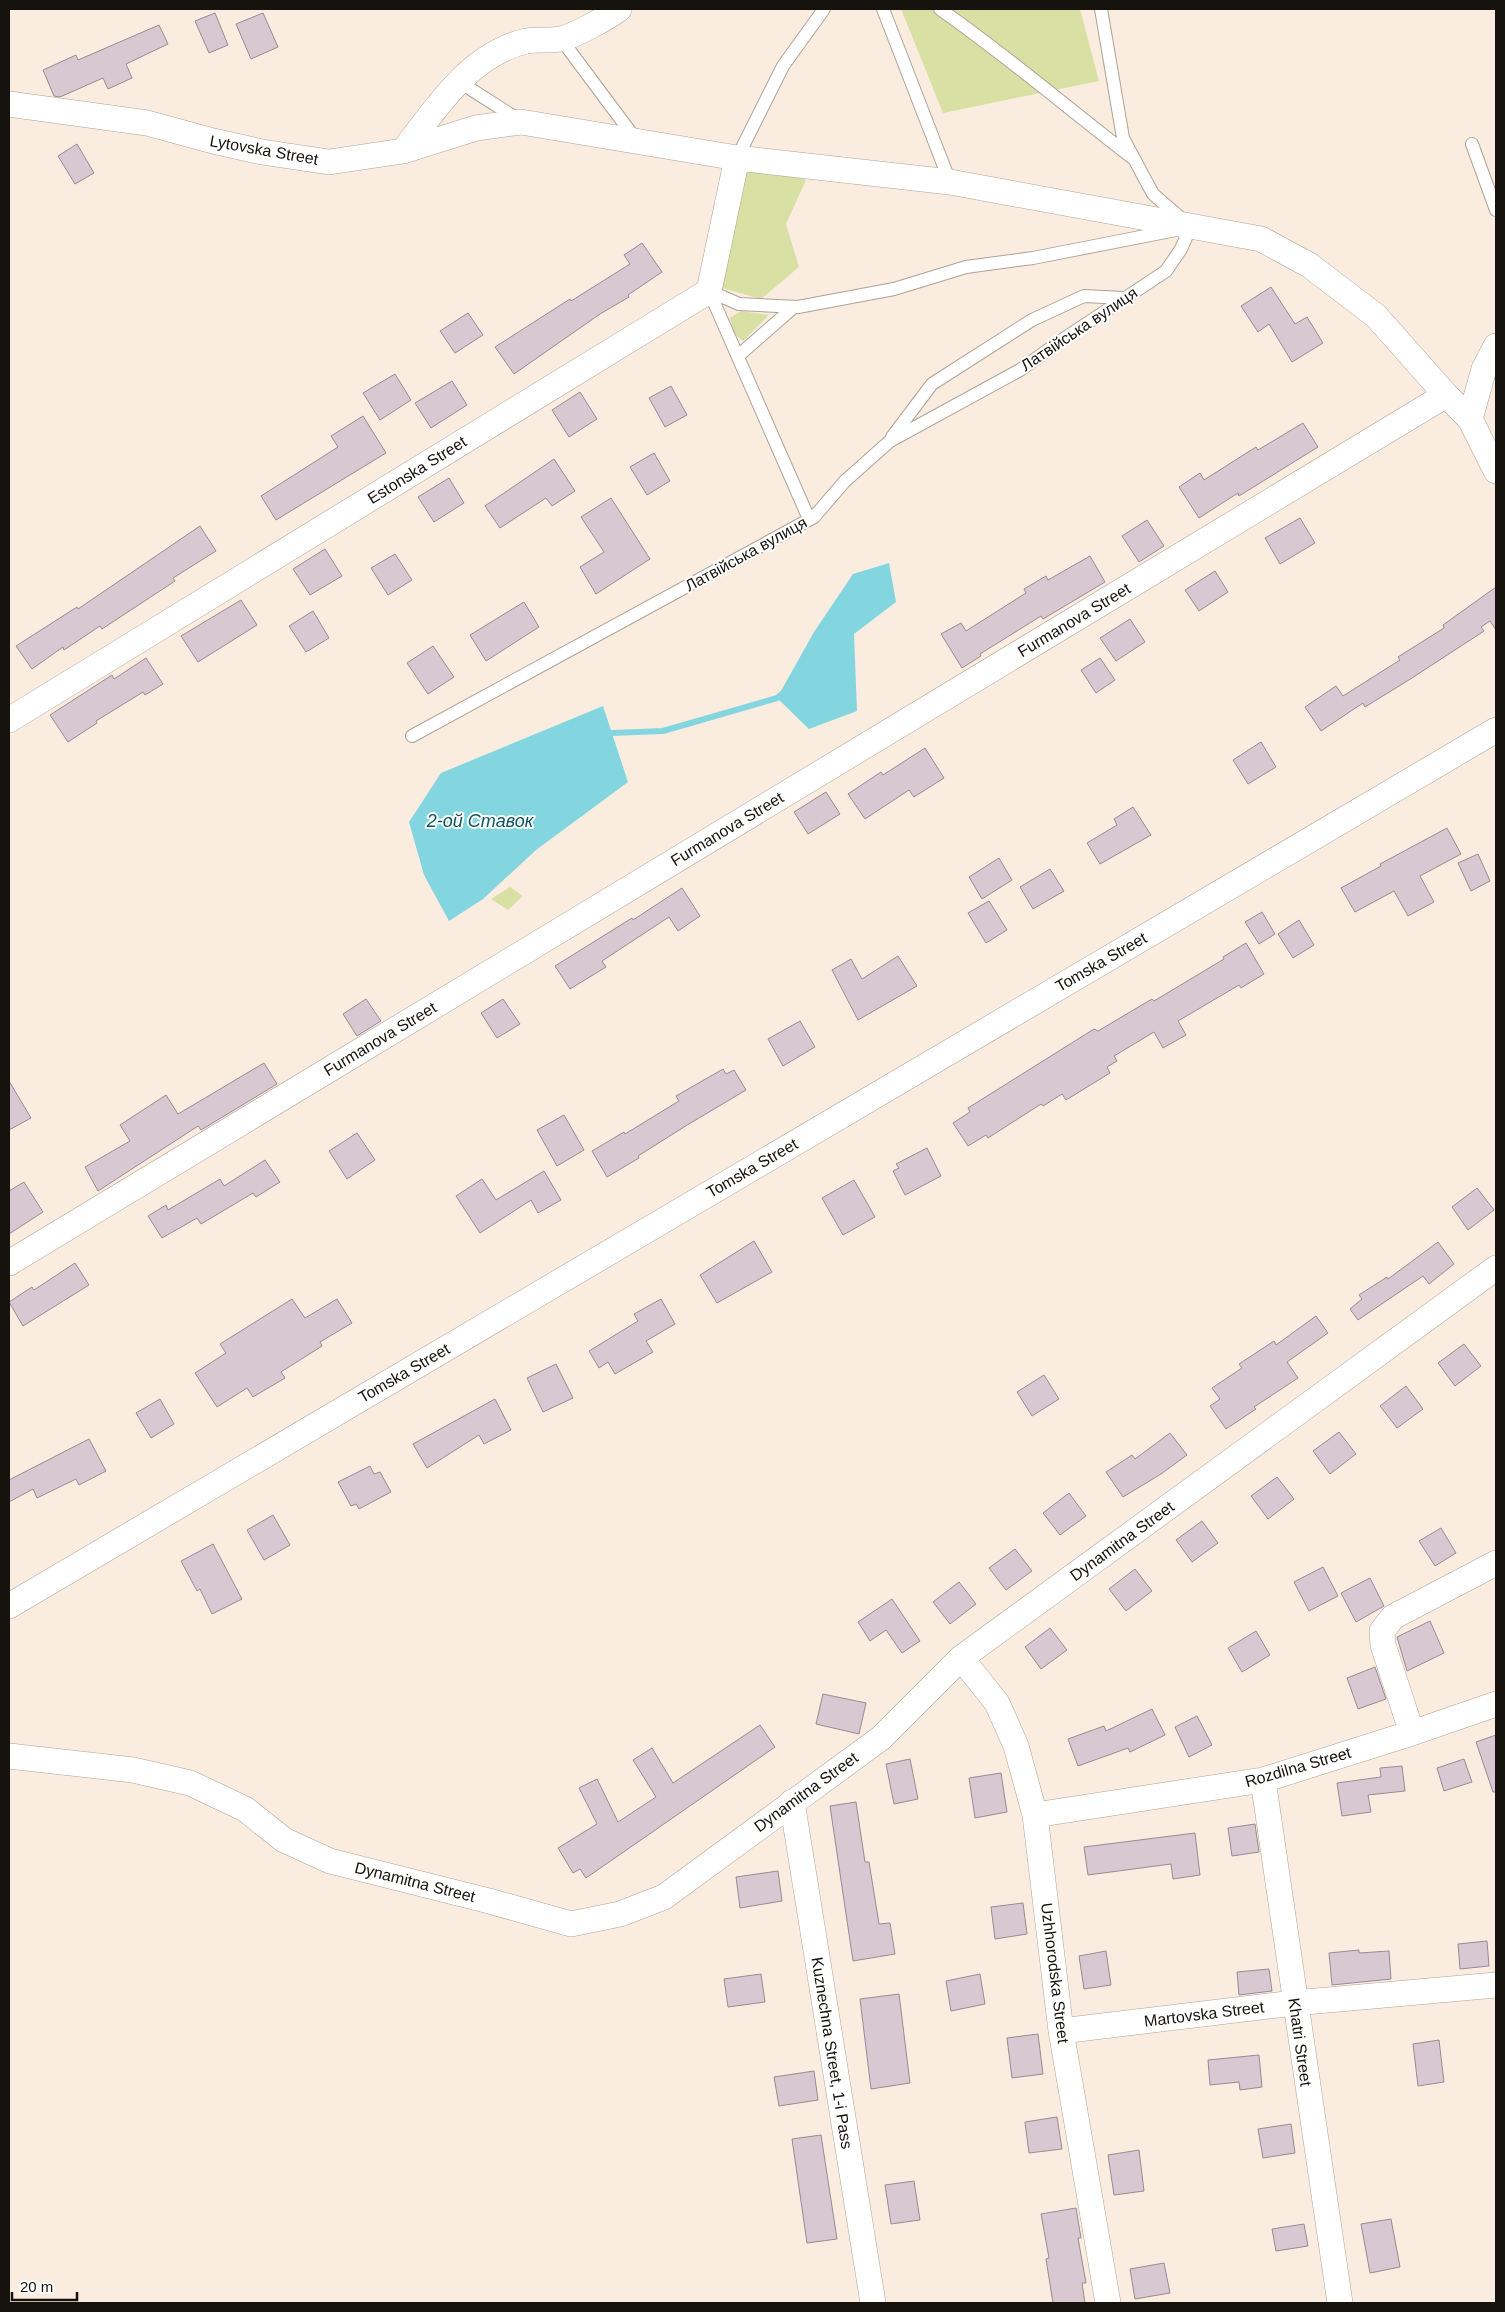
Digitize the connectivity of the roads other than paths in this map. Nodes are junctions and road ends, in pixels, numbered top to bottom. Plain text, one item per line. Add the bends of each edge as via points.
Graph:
1 (619, 9) edge
2 (824, 9) edge
3 (883, 9) edge
4 (940, 9) edge
5 (1101, 9) edge
6 (561, 38) junction
7 (458, 81) junction
8 (9, 104) edge
9 (521, 122) junction
10 (639, 142) junction
11 (1472, 144) dead end
12 (403, 151) junction
13 (737, 158) junction
14 (1134, 159) junction
15 (950, 182) junction
16 (1496, 210) edge
17 (1191, 226) junction
18 (710, 291) junction
19 (1124, 298) junction
20 (794, 306) junction
21 (1496, 346) edge
22 (738, 356) junction
23 (1446, 396) junction
24 (1470, 419) junction
25 (890, 441) junction
26 (1496, 471) edge
27 (809, 520) junction
28 (9, 720) edge
29 (1496, 730) edge
30 (412, 736) dead end
31 (9, 1263) edge
32 (1496, 1268) edge
33 (1496, 1562) edge
34 (9, 1606) edge
35 (961, 1658) junction
36 (1496, 1704) edge
37 (1412, 1733) junction
38 (9, 1756) edge
39 (1263, 1780) junction
40 (792, 1802) junction
41 (1035, 1814) junction
42 (1496, 1985) edge
43 (1294, 2004) junction
44 (1061, 2031) junction
45 (873, 2303) edge
46 (1108, 2303) edge
47 (1340, 2303) edge

1 - 6 street
2 - 13 lane via 783,66
3 - 15 lane
4 - 14 lane via 988,42
5 - 14 lane via 1123,138
6 - 7 street via 526,41 485,58
6 - 10 lane
7 - 9 lane
7 - 12 street
8 - 12 street, Lytovska Street via 147,122 262,152 329,162
9 - 10 street, Lytovska Street
9 - 12 street, Lytovska Street via 476,128
10 - 13 street, Lytovska Street
11 - 16 lane
13 - 15 street, Lytovska Street
13 - 18 street
14 - 17 lane via 1153,194
15 - 17 street, Lytovska Street
17 - 19 lane, Латвiйська вулиця via 1181,250 1166,271
17 - 20 lane via 1042,256 966,267 894,288
17 - 23 street, Lytovska Street via 1261,239 1309,265 1376,316
18 - 20 lane via 738,304
18 - 22 lane
18 - 28 street, Estonska Street
19 - 25 lane, Латвiйська вулиця via 1020,370
19 - 25 lane via 1084,296 1032,320 932,384
20 - 22 lane
21 - 24 street via 1484,369
22 - 27 lane
23 - 24 street, Lytovska Street
23 - 31 street, Furmanova Street
24 - 26 street, Lytovska Street
25 - 27 lane, Латвiйська вулиця via 845,481
27 - 30 lane, Латвiйська вулиця
29 - 34 street, Tomska Street
32 - 35 street, Dynamitna Street
33 - 37 street via 1394,1617 1382,1631 1383,1645
35 - 40 street, Dynamitna Street via 881,1738
35 - 41 street, Uzhhorodska Street via 997,1703 1016,1746
36 - 37 street, Rozdilna Street
37 - 39 street, Rozdilna Street
38 - 40 street, Dynamitna Street via 133,1770 190,1783 245,1810 284,1840 330,1861 571,1924 620,1914 664,1897
39 - 41 street, Rozdilna Street
39 - 43 street, Khatri Street
40 - 45 street, Kuznechna Street, 1-i Pass
41 - 44 street, Uzhhorodska Street
42 - 43 street, Martovska Street
43 - 44 street, Martovska Street
43 - 47 street, Khatri Street
44 - 46 street, Uzhhorodska Street

